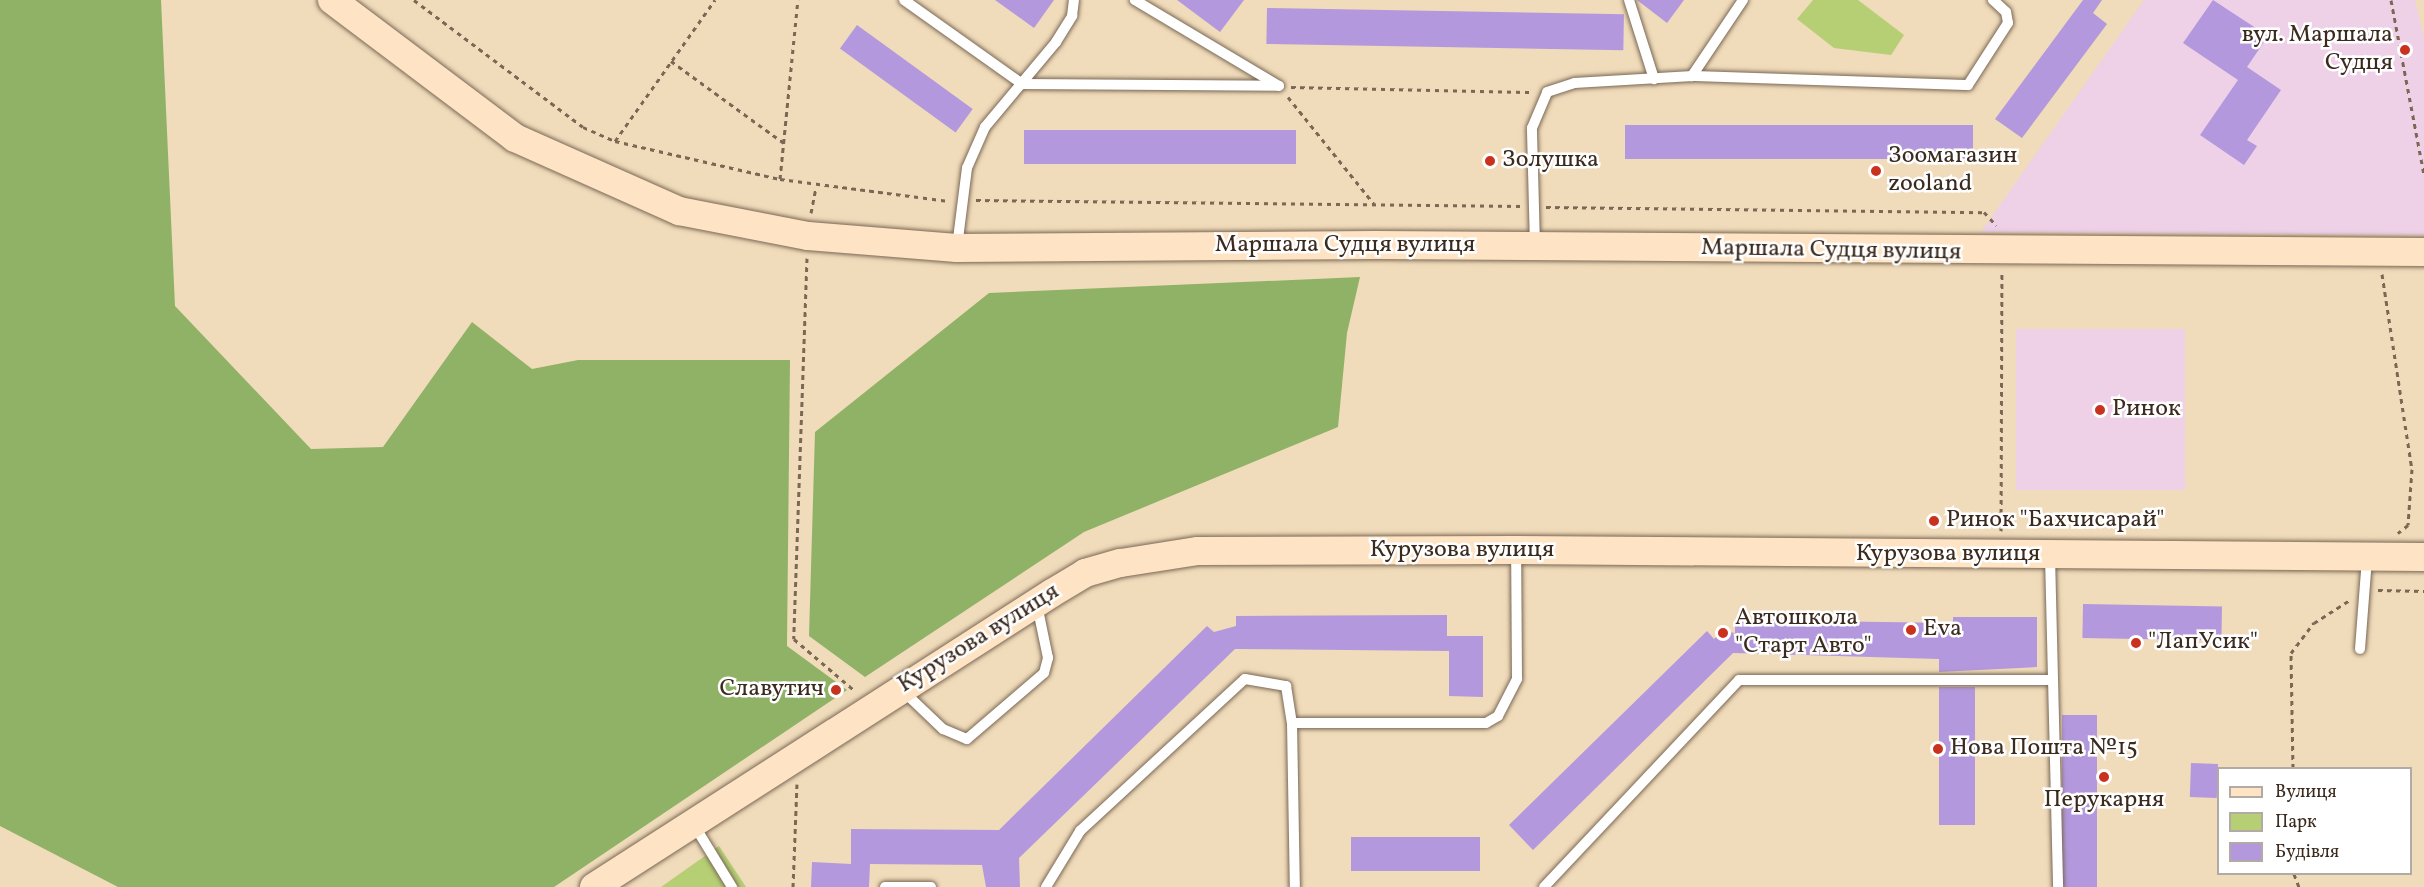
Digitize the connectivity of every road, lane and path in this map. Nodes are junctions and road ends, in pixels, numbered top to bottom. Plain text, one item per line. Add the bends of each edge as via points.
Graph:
1 (332, 0) edge
2 (414, 0) edge
3 (715, 0) edge
4 (798, 0) edge
5 (904, 0) edge
6 (1074, 0) edge
7 (1135, 0) edge
8 (1629, 0) edge
9 (1743, 0) edge
10 (1993, 0) edge
11 (2391, 0) edge
12 (671, 61) junction
13 (1692, 76) junction
14 (1654, 79) junction
15 (1022, 84) junction
16 (1279, 86) junction
17 (1547, 92) junction
18 (784, 143) junction
19 (2424, 175) edge
20 (780, 179) dead end
21 (816, 186) dead end
22 (1375, 205) dead end
23 (808, 237) junction
24 (1535, 248) junction
25 (957, 249) junction
26 (2379, 251) junction
27 (2424, 252) edge
28 (1516, 550) junction
29 (2050, 556) junction
30 (2367, 557) junction
31 (2424, 557) edge
32 (2365, 590) junction
33 (2424, 591) edge
34 (1037, 602) junction
35 (2360, 649) dead end
36 (2050, 680) junction
37 (900, 688) junction
38 (850, 696) dead end
39 (1292, 723) junction
40 (799, 753) junction
41 (2293, 767) edge
42 (692, 822) junction
43 (594, 887) edge
44 (732, 887) edge
45 (793, 887) edge
46 (885, 887) edge
47 (931, 887) edge
48 (1046, 887) edge
49 (1295, 887) edge
50 (1544, 887) edge
51 (2058, 887) edge

1 - 23 street, Маршала Судця вулиця via 515,138 679,211
2 - 12 path via 583,127 615,141
3 - 12 path
4 - 18 path
5 - 15 lane
6 - 15 lane via 1063,31
7 - 16 lane
8 - 14 lane
9 - 13 lane
10 - 13 lane via 2006,12 2008,23 1968,85
11 - 19 path
12 - 18 path
13 - 14 lane
14 - 17 lane via 1575,82
15 - 16 lane
15 - 25 lane via 985,128 967,168
16 - 17 path
16 - 22 path
17 - 24 lane via 1532,128
18 - 20 path
21 - 23 path
23 - 25 street, Маршала Судця вулиця
23 - 38 path via 794,639 857,688
24 - 25 street, Маршала Судця вулиця
24 - 26 street, Маршала Судця вулиця
26 - 27 street, Маршала Судця вулиця
26 - 30 path via 2412,469 2408,525
28 - 29 street, Курузова вулиця
28 - 34 street, Курузова вулиця via 1198,551 1085,573
28 - 39 lane via 1517,679 1498,716 1486,723
29 - 30 street, Курузова вулиця
29 - 36 lane
30 - 31 street, Курузова вулиця
30 - 32 lane
32 - 33 path
32 - 35 lane
32 - 41 path via 2314,623 2291,652
34 - 37 street, Курузова вулиця
34 - 37 lane via 1048,658 1044,673 967,739 943,729
36 - 50 lane via 1739,680
36 - 51 lane
37 - 40 street, Курузова вулиця
39 - 48 lane via 1286,686 1251,678 1239,682 1080,831
39 - 49 lane
40 - 42 street, Курузова вулиця
40 - 45 path
42 - 43 street, Курузова вулиця
42 - 44 lane
46 - 47 lane

